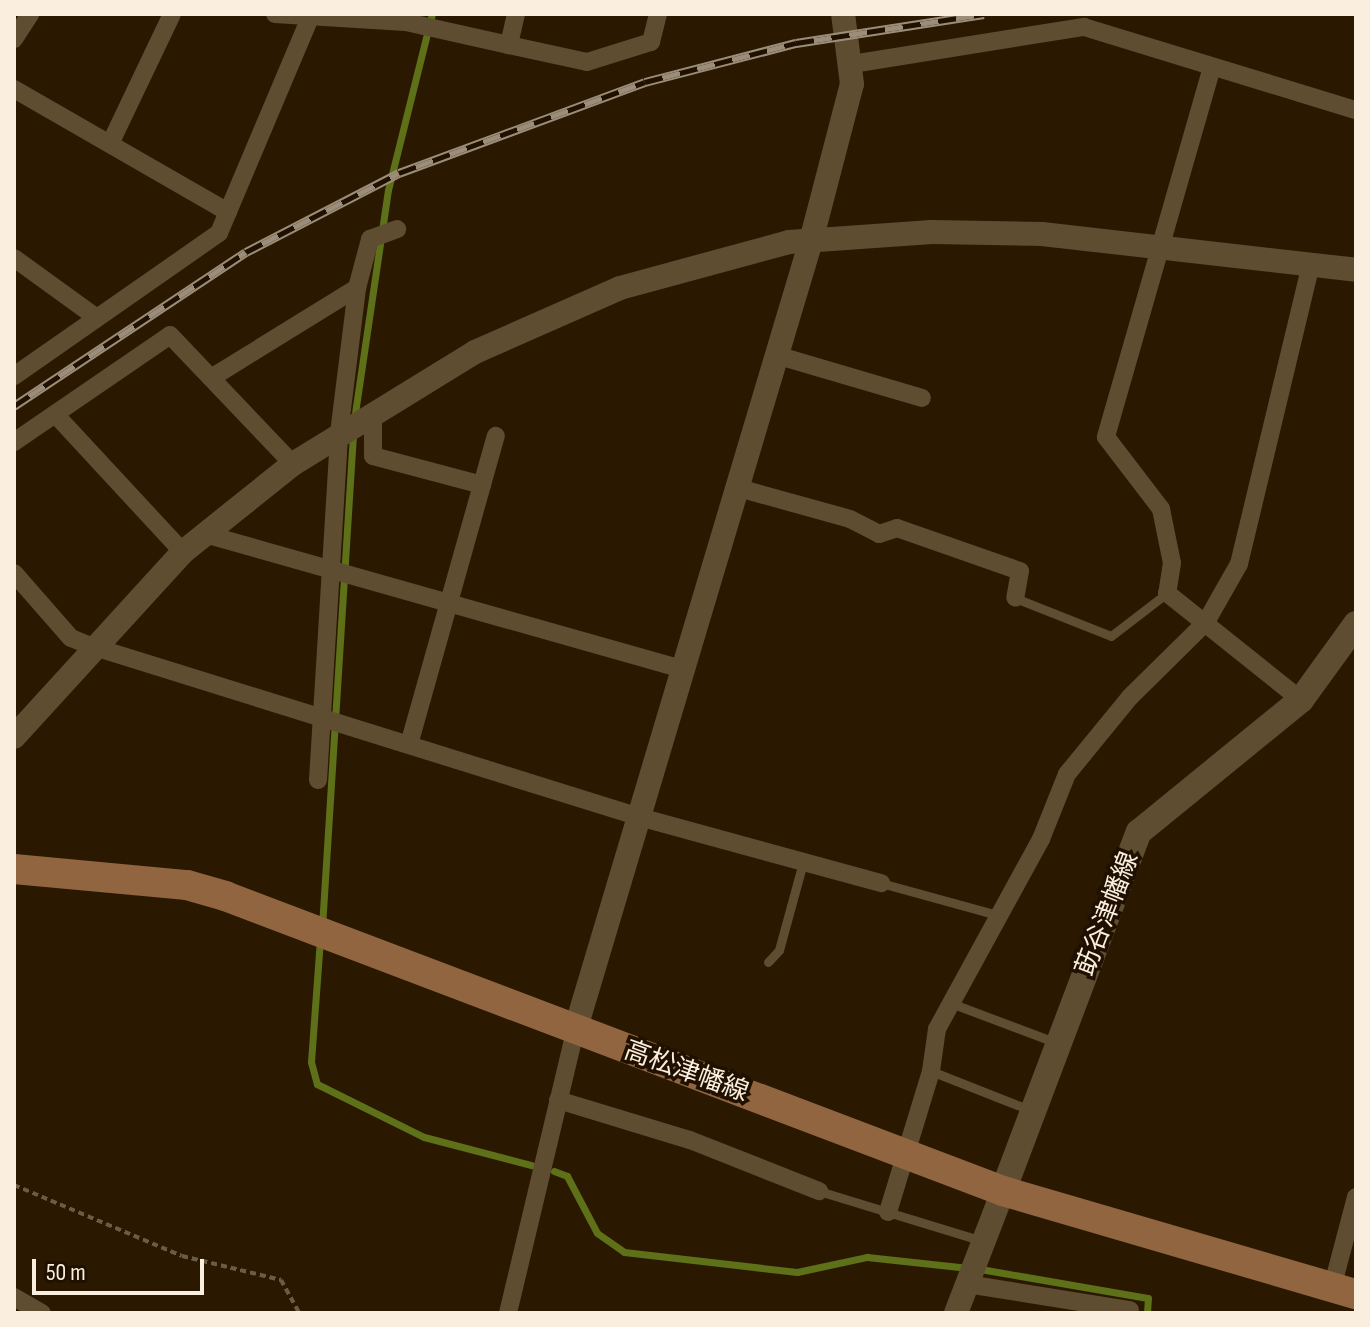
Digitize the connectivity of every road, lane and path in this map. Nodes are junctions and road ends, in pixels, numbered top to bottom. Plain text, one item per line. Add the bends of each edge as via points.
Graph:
1 (30, 14) edge
2 (172, 14) edge
3 (275, 14) edge
4 (516, 14) edge
5 (658, 14) edge
6 (843, 14) edge
7 (309, 20) junction
8 (14, 39) edge
9 (509, 45) junction
10 (852, 64) junction
11 (1212, 67) junction
12 (14, 89) edge
13 (1356, 110) edge
14 (110, 144) junction
15 (228, 212) junction
16 (394, 230) dead end
17 (811, 241) junction
18 (1158, 248) junction
19 (14, 258) edge
20 (1311, 265) junction
21 (1356, 270) edge
22 (357, 288) junction
23 (97, 318) junction
24 (776, 355) junction
25 (14, 376) edge
26 (211, 378) junction
27 (922, 398) dead end
28 (55, 414) junction
29 (356, 423) junction
30 (496, 436) dead end
31 (14, 442) edge
32 (293, 464) junction
33 (482, 485) junction
34 (735, 487) junction
35 (205, 534) junction
36 (183, 552) junction
37 (14, 573) edge
38 (340, 573) junction
39 (1167, 593) junction
40 (1015, 598) joint
41 (449, 604) junction
42 (1206, 622) junction
43 (1353, 639) edge
44 (91, 646) junction
45 (685, 670) junction
46 (1301, 700) junction
47 (324, 713) junction
48 (14, 737) edge
49 (410, 741) junction
50 (318, 780) dead end
51 (643, 818) junction
52 (803, 862) junction
53 (14, 869) edge
54 (881, 883) joint
55 (1002, 916) junction
56 (768, 962) dead end
57 (956, 1005) junction
58 (575, 1031) junction
59 (1059, 1044) junction
60 (931, 1071) junction
61 (558, 1100) junction
62 (1033, 1111) junction
63 (905, 1153) junction
64 (14, 1185) edge
65 (819, 1191) joint
66 (1003, 1191) junction
67 (1356, 1197) edge
68 (888, 1212) junction
69 (974, 1264) junction
70 (1344, 1291) edge
71 (14, 1297) edge
72 (1130, 1310) dead end
73 (42, 1313) edge
74 (299, 1313) edge
75 (508, 1313) edge
76 (956, 1313) edge

1 - 8 street
2 - 14 street
3 - 7 street
4 - 9 street
5 - 9 street via 651,42 587,62
6 - 10 street
7 - 9 street via 429,27
7 - 15 street
10 - 11 street via 1084,27
10 - 17 street
11 - 13 street
11 - 18 street
12 - 14 street
14 - 15 street
15 - 23 street via 219,233
16 - 22 street via 372,239
17 - 18 street via 1026,234
17 - 24 street
17 - 29 street via 620,288 475,352
18 - 20 street
18 - 39 street via 1106,437 1161,509 1172,563
19 - 23 street
20 - 21 street
20 - 42 street via 1239,564
22 - 26 street
22 - 29 street
23 - 25 street
24 - 27 street
24 - 34 street
26 - 28 street via 170,335
26 - 32 street
28 - 31 street
28 - 36 street
29 - 32 street
29 - 33 street via 373,456
29 - 38 street
30 - 33 street
32 - 35 street
33 - 41 street
34 - 40 street via 850,519 879,534 897,528 1020,571
34 - 45 street
35 - 36 street
35 - 38 street
36 - 44 street
37 - 44 street via 71,638
38 - 41 street
38 - 47 street
39 - 40 lane via 1111,636
39 - 42 street
41 - 45 street
41 - 49 street
42 - 46 street
42 - 55 street via 1075,763
43 - 46 main road, 莇谷津幡線
44 - 47 street
44 - 48 street
45 - 51 street
46 - 59 main road, 莇谷津幡線 via 1139,832
47 - 49 street
47 - 50 street
49 - 51 street
51 - 52 street
51 - 58 street
52 - 54 street
52 - 56 lane via 779,950
53 - 58 main road, 高松津幡線 via 187,885 322,931
54 - 55 lane
55 - 57 street
57 - 59 lane
57 - 60 street via 937,1029
58 - 61 street
58 - 63 main road, 高松津幡線
59 - 62 main road, 莇谷津幡線
60 - 62 lane
60 - 63 street
61 - 65 street via 690,1140
61 - 75 street
62 - 66 main road, 莇谷津幡線
63 - 66 main road, 高松津幡線
63 - 68 street
64 - 74 path via 182,1256 281,1280
65 - 68 lane
66 - 69 street
66 - 70 main road, 高松津幡線
67 - 70 street
68 - 69 lane
69 - 72 street
69 - 76 street
71 - 73 street

